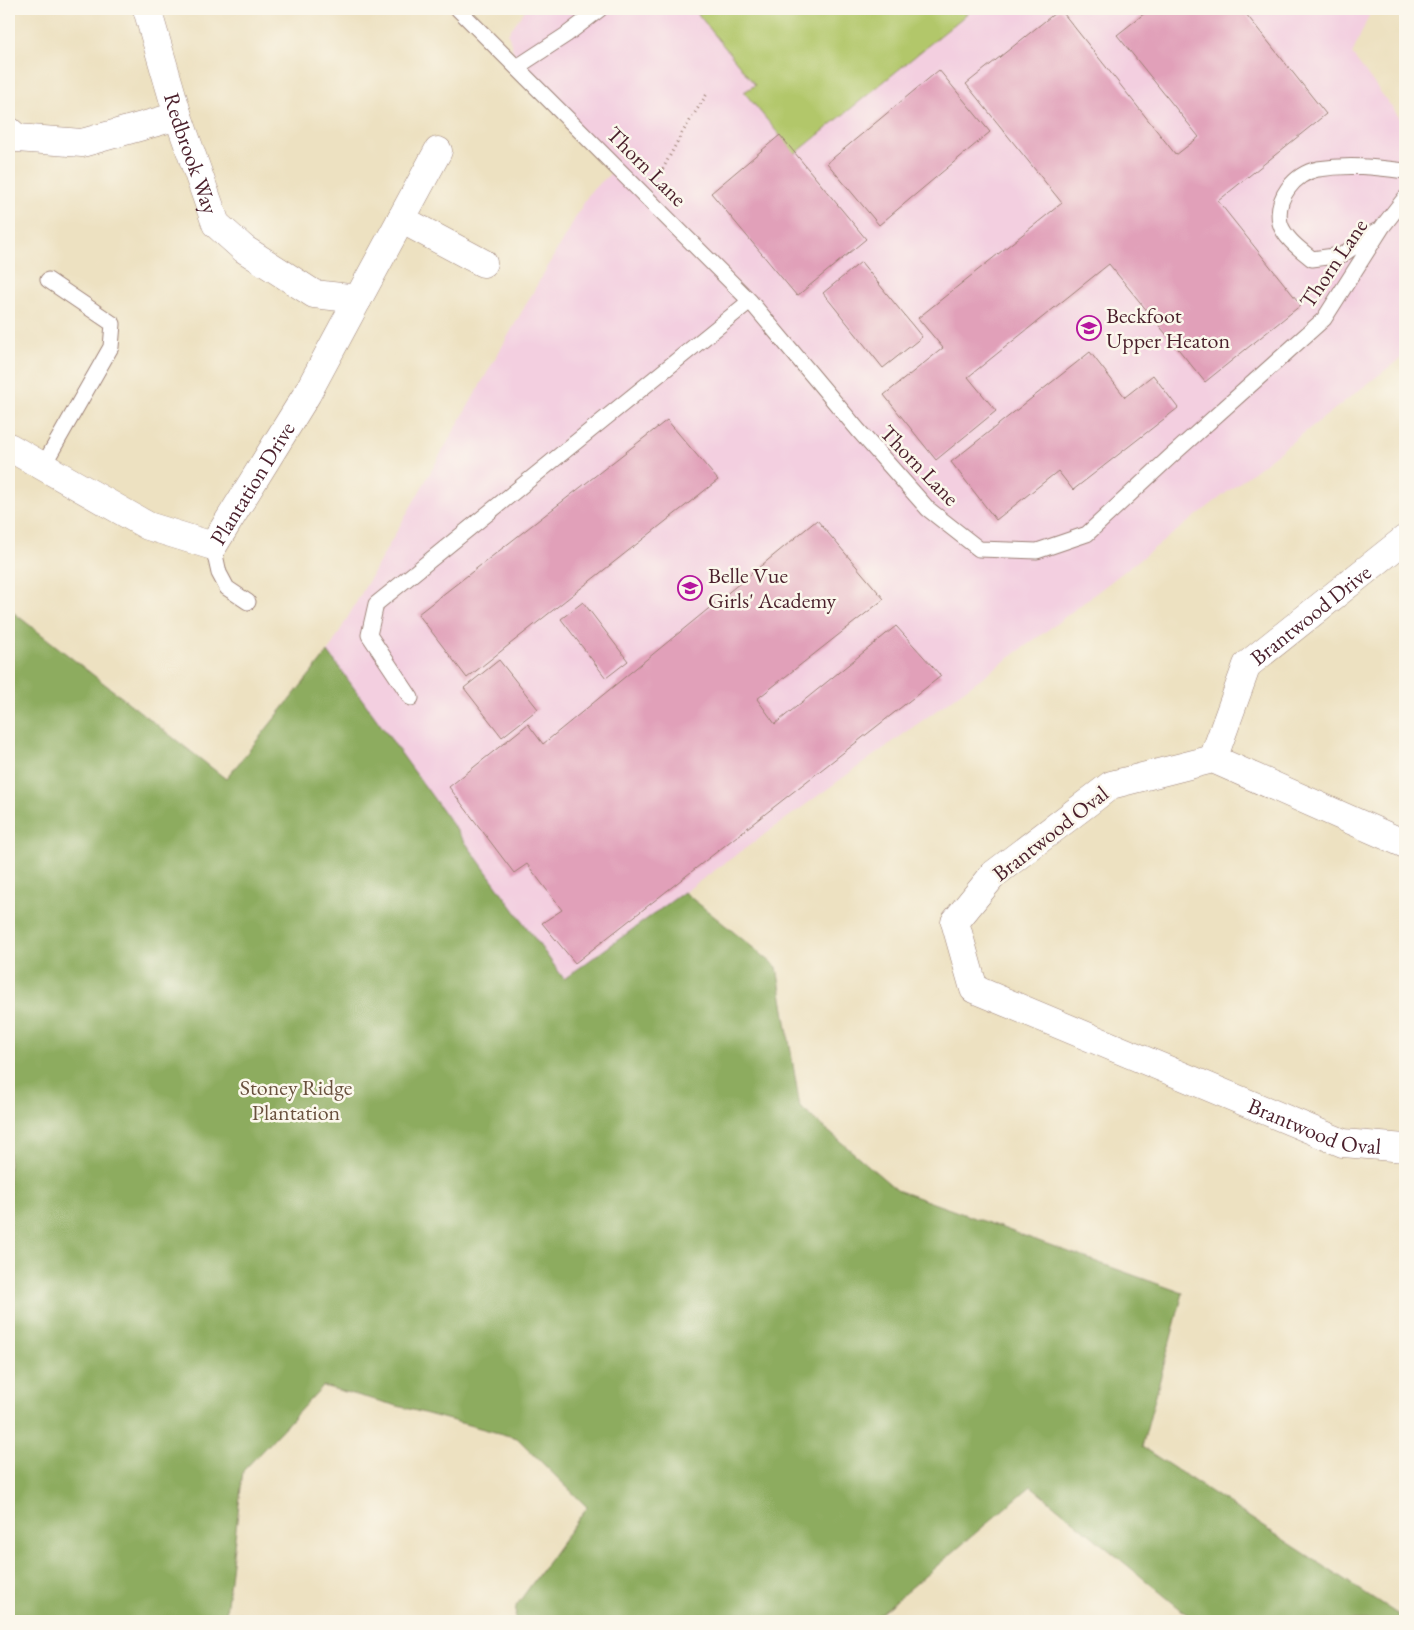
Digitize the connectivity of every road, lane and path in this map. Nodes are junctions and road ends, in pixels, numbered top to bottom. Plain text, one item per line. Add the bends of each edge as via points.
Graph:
1 (147, 9) edge
2 (458, 9) edge
3 (600, 9) edge
4 (517, 67) junction
5 (707, 94) dead end
6 (178, 116) junction
7 (9, 131) edge
8 (438, 151) dead end
9 (1405, 171) edge
10 (644, 193) junction
11 (1405, 198) edge
12 (401, 219) junction
13 (1383, 226) junction
14 (484, 263) dead end
15 (48, 280) dead end
16 (358, 299) junction
17 (750, 301) junction
18 (9, 447) edge
19 (43, 466) junction
20 (1405, 539) edge
21 (213, 546) junction
22 (248, 602) dead end
23 (411, 698) dead end
24 (1213, 759) junction
25 (1405, 844) edge
26 (1405, 1148) edge

1 - 6 street, Redbrook Way
2 - 4 lane, Thorn Lane
3 - 4 lane
4 - 10 lane, Thorn Lane
5 - 10 path via 661,175
6 - 7 street via 82,143 17,138
6 - 16 street, Redbrook Way via 216,224 244,249 314,294
8 - 12 street
9 - 13 lane via 1358,165 1316,170 1298,178 1287,189 1280,204 1280,224 1296,247 1312,259 1342,255
10 - 17 lane, Thorn Lane
11 - 13 lane, Thorn Lane
12 - 14 street
12 - 16 street
13 - 17 lane, Thorn Lane via 1324,319 1087,534 1037,551 979,549 928,509
15 - 19 lane via 113,324 111,347
16 - 21 street, Plantation Drive via 307,394
17 - 23 lane via 376,604 369,635
18 - 19 street, Plantation Drive
19 - 21 street, Plantation Drive via 148,526
20 - 24 street, Brantwood Drive via 1247,665
21 - 22 lane via 219,573 227,588
24 - 25 street
24 - 26 street, Brantwood Oval via 1111,785 994,874 955,922 974,989 1343,1143

